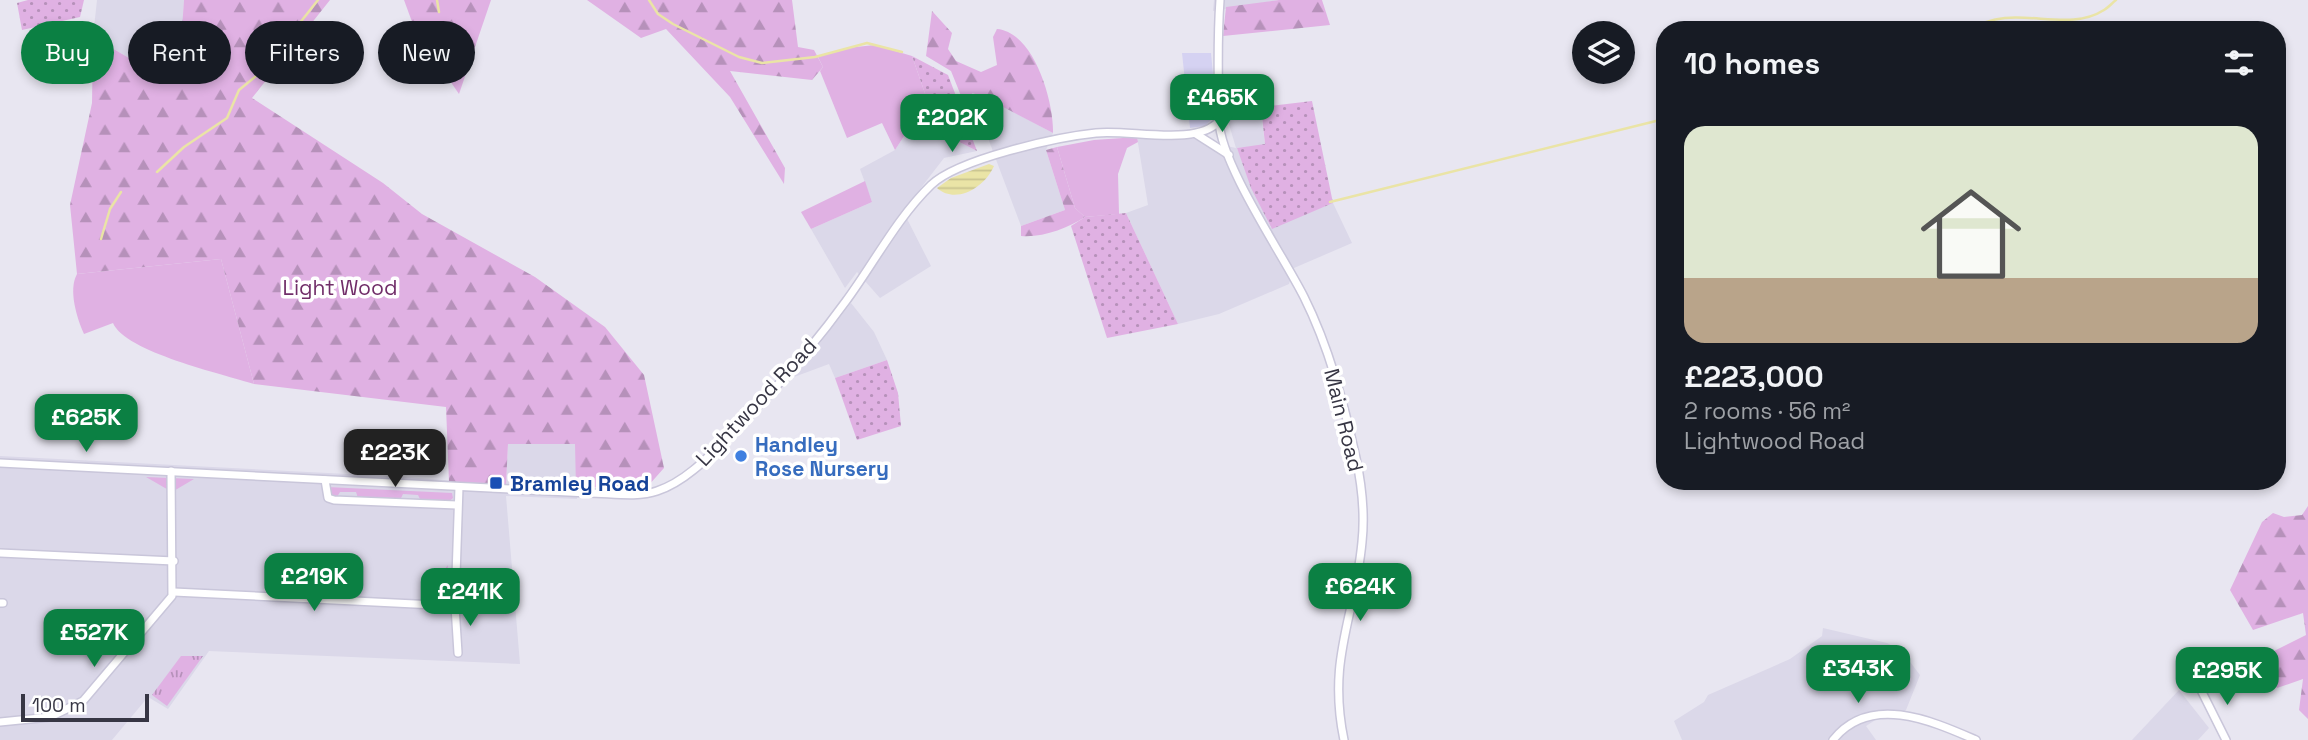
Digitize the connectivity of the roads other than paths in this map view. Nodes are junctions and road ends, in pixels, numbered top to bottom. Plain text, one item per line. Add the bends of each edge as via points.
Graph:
1 (1220, 0) edge
2 (1219, 121) junction
3 (1196, 134) junction
4 (1229, 156) junction
5 (0, 463) edge
6 (171, 471) junction
7 (325, 480) junction
8 (459, 486) junction
9 (457, 505) junction
10 (0, 553) edge
11 (174, 561) junction
12 (174, 592) junction
13 (455, 606) junction
14 (458, 653) dead end
15 (2200, 688) dead end
16 (0, 722) edge
17 (1344, 740) edge
18 (1833, 740) edge
19 (1976, 740) edge
20 (2226, 740) edge

1 - 2 street, Main Road
2 - 3 street
2 - 4 street, Main Road
3 - 4 street
3 - 8 street, Lightwood Road via 1076,136 968,163 944,174 916,201 796,365 709,457 672,485 639,494
4 - 17 street, Main Road via 1319,331 1356,459 1364,509 1362,544 1338,668
5 - 6 street, Lightwood Road
6 - 7 street, Lightwood Road
6 - 11 street
7 - 8 street, Lightwood Road
7 - 9 street via 325,492 334,500
8 - 9 street
9 - 13 street
10 - 11 street
11 - 12 street
12 - 13 street
12 - 16 street via 83,701 50,718
13 - 14 street
15 - 20 street
18 - 19 street via 1852,722 1898,714

